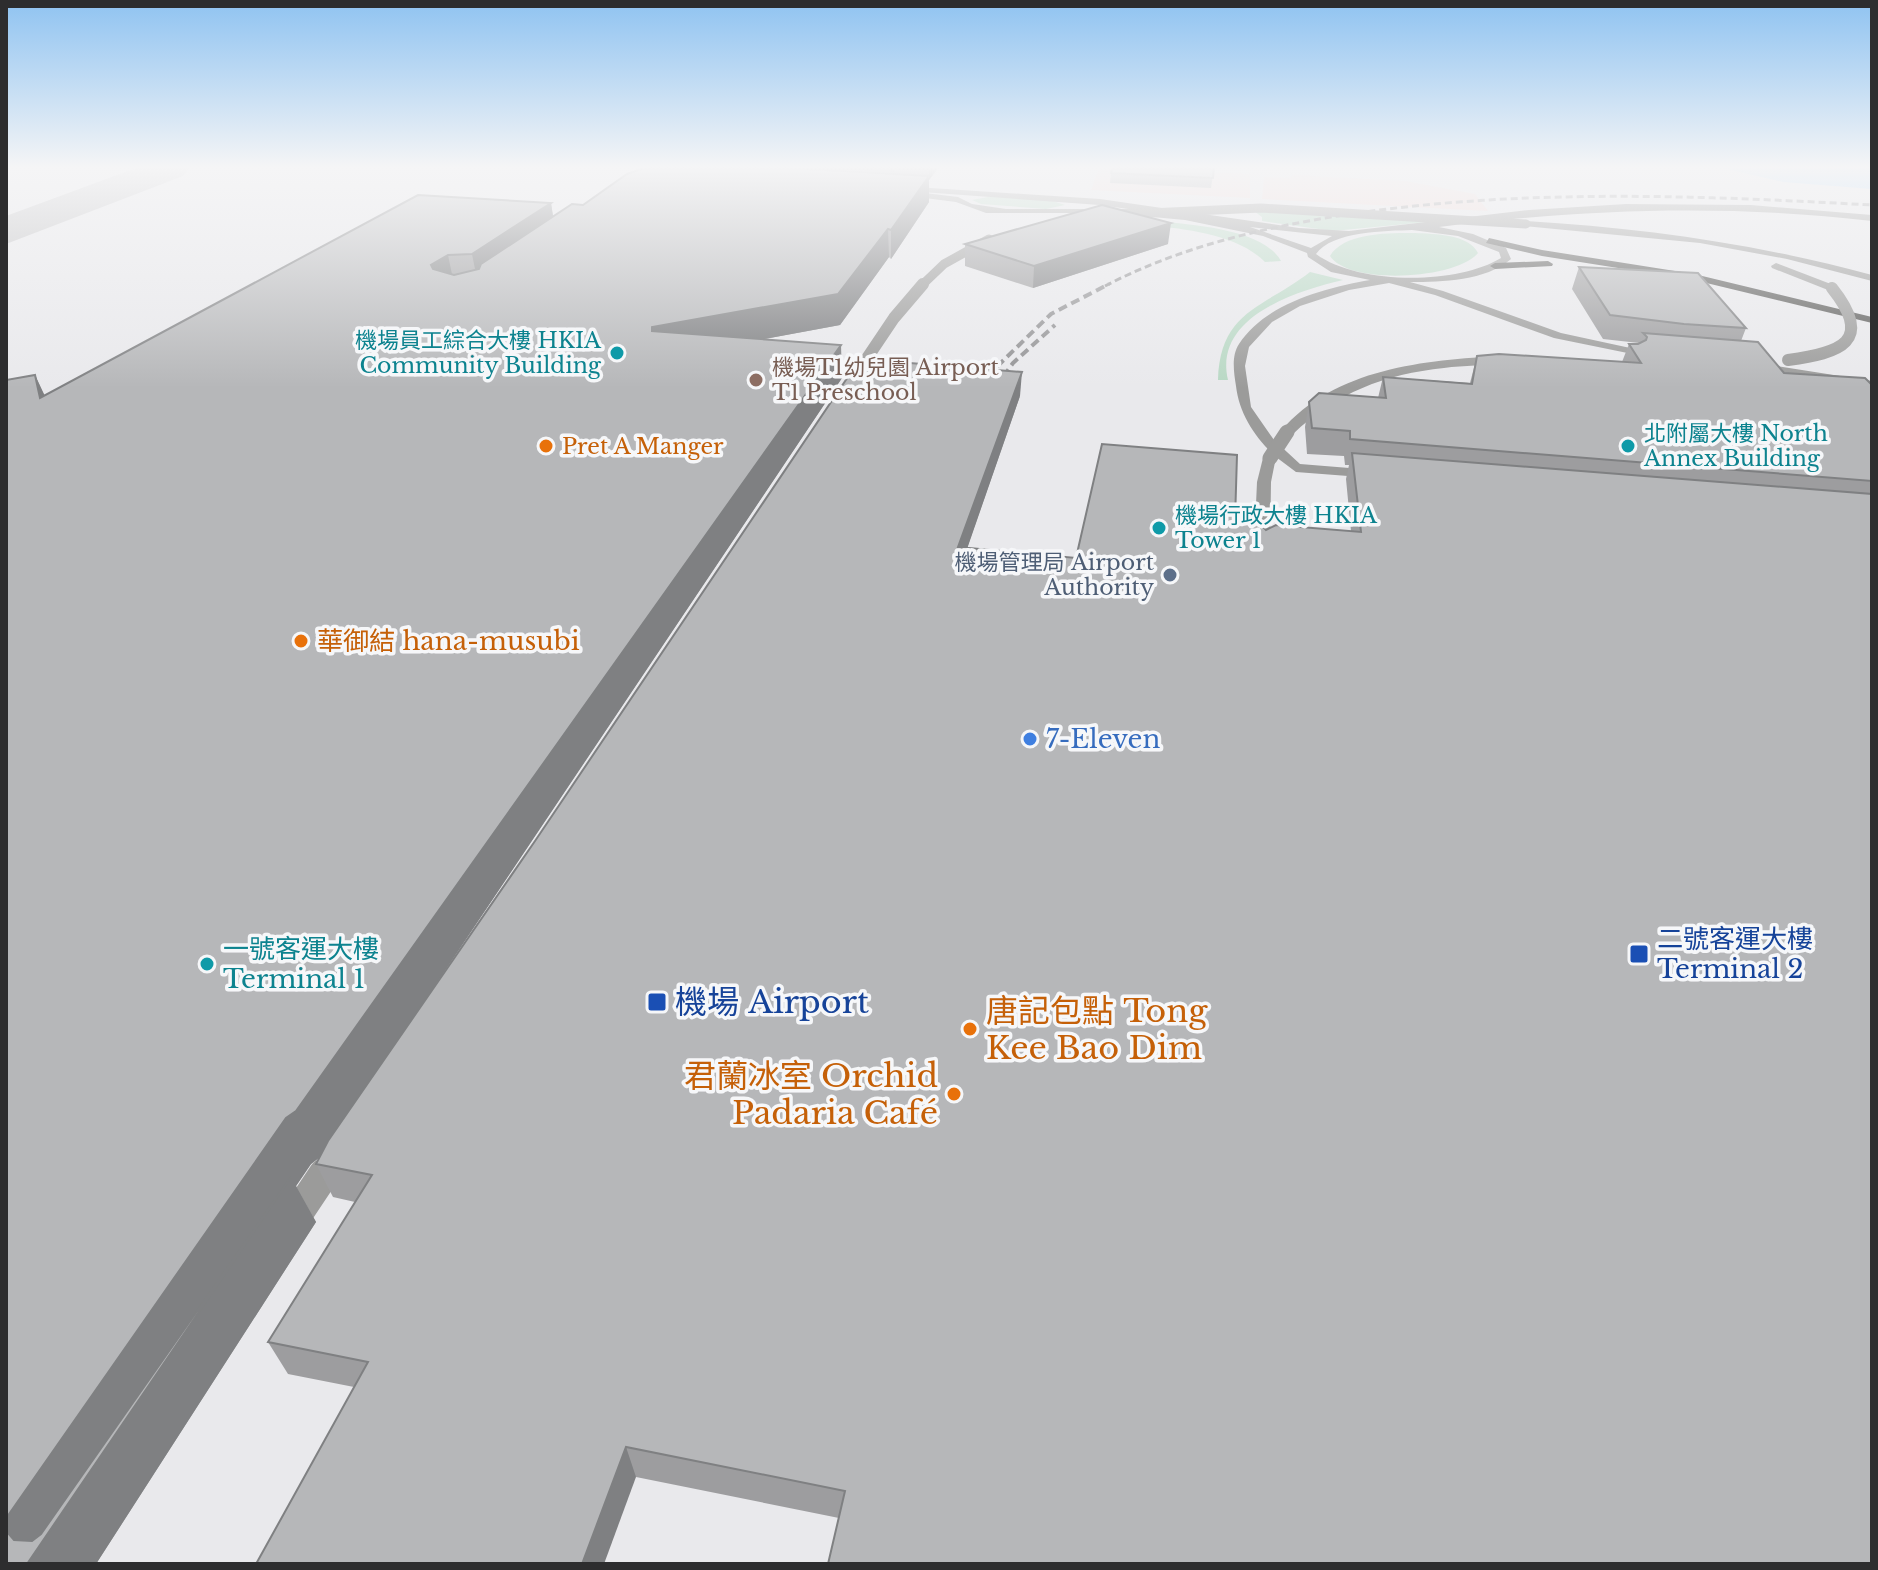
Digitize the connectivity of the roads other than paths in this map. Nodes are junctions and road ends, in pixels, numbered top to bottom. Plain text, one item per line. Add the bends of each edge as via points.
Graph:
1 (985, 241) edge
2 (1287, 241) edge
3 (1325, 241) edge
4 (1486, 241) edge
5 (1490, 241) edge
6 (1656, 241) edge
7 (1688, 241) edge
8 (1312, 252) junction
9 (1495, 266) junction
10 (1872, 278) edge
11 (1389, 280) junction
12 (1328, 293) junction
13 (1461, 302) junction
14 (1872, 320) edge
15 (1872, 332) edge
16 (1515, 360) edge
17 (1609, 360) edge
18 (1872, 385) edge
19 (837, 403) edge
20 (1390, 475) edge
21 (1262, 550) edge
22 (349, 1136) edge
23 (280, 1240) edge

1 - 19 street, bridge via 958,253 928,276 899,309
2 - 8 street
3 - 8 street
4 - 9 street via 1505,255
5 - 14 main road via 1694,277
6 - 18 street, bridge via 1787,270 1832,288 1862,308 1871,328 1867,337 1839,352 1747,363
7 - 10 street via 1743,248
8 - 11 street via 1336,271
9 - 11 street via 1468,274
9 - 15 main road via 1553,264 1647,277
11 - 12 street
11 - 13 street
12 - 13 street via 1397,291
12 - 20 street via 1280,312 1243,346 1239,366 1245,407 1269,443 1296,468
13 - 17 street via 1558,336 1663,358
16 - 21 street, bridge via 1396,371 1321,400 1288,431 1270,458
22 - 23 street, bridge

